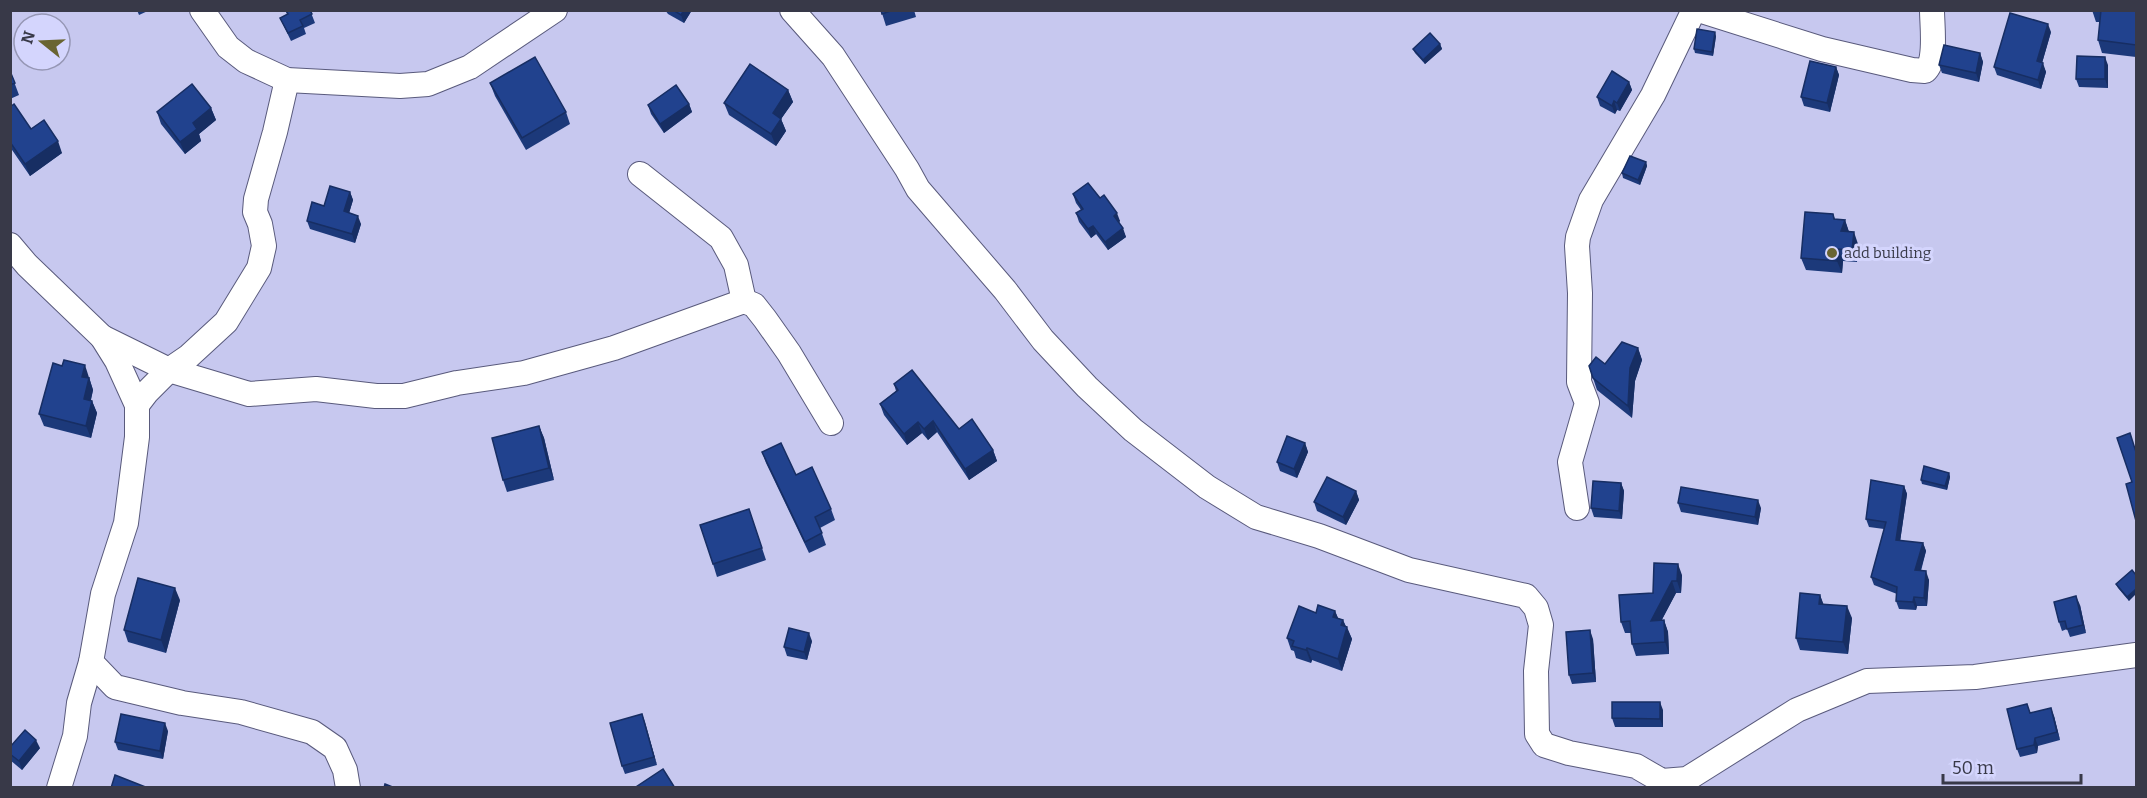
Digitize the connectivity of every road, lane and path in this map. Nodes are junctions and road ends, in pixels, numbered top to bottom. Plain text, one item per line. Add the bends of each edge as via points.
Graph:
1 (202, 10) edge
2 (555, 10) edge
3 (792, 10) edge
4 (1698, 10) edge
5 (1932, 10) edge
6 (287, 80) junction
7 (640, 174) dead end
8 (10, 245) edge
9 (744, 301) junction
10 (102, 337) junction
11 (169, 370) junction
12 (137, 405) junction
13 (831, 423) dead end
14 (1577, 508) dead end
15 (2136, 655) edge
16 (91, 662) junction
17 (58, 788) edge
18 (348, 788) edge

1 - 6 street via 228,47 246,61
2 - 6 street via 470,67 428,84
3 - 15 street via 833,56 918,189 1043,339 1133,430 1207,487 1256,517 1409,570 1526,596 1536,608 1541,625 1536,671 1537,734 1544,745 1636,766 1662,781 1687,778 1797,710 1867,681 1975,677
4 - 5 street via 1822,49 1925,71 1933,58
4 - 14 street via 1691,16 1653,95 1591,200 1578,237 1579,382 1587,403 1570,462
6 - 11 street via 256,199 255,213 264,246 260,268 226,322
7 - 9 street via 721,238 736,265
8 - 10 street
9 - 11 street via 603,351 524,373 404,396 316,389 249,394
9 - 13 street via 765,319
10 - 11 street
10 - 12 street
11 - 12 street
12 - 16 street via 126,524 103,594
16 - 17 street via 79,702 75,736
16 - 18 street via 115,687 241,712 312,732 335,748

